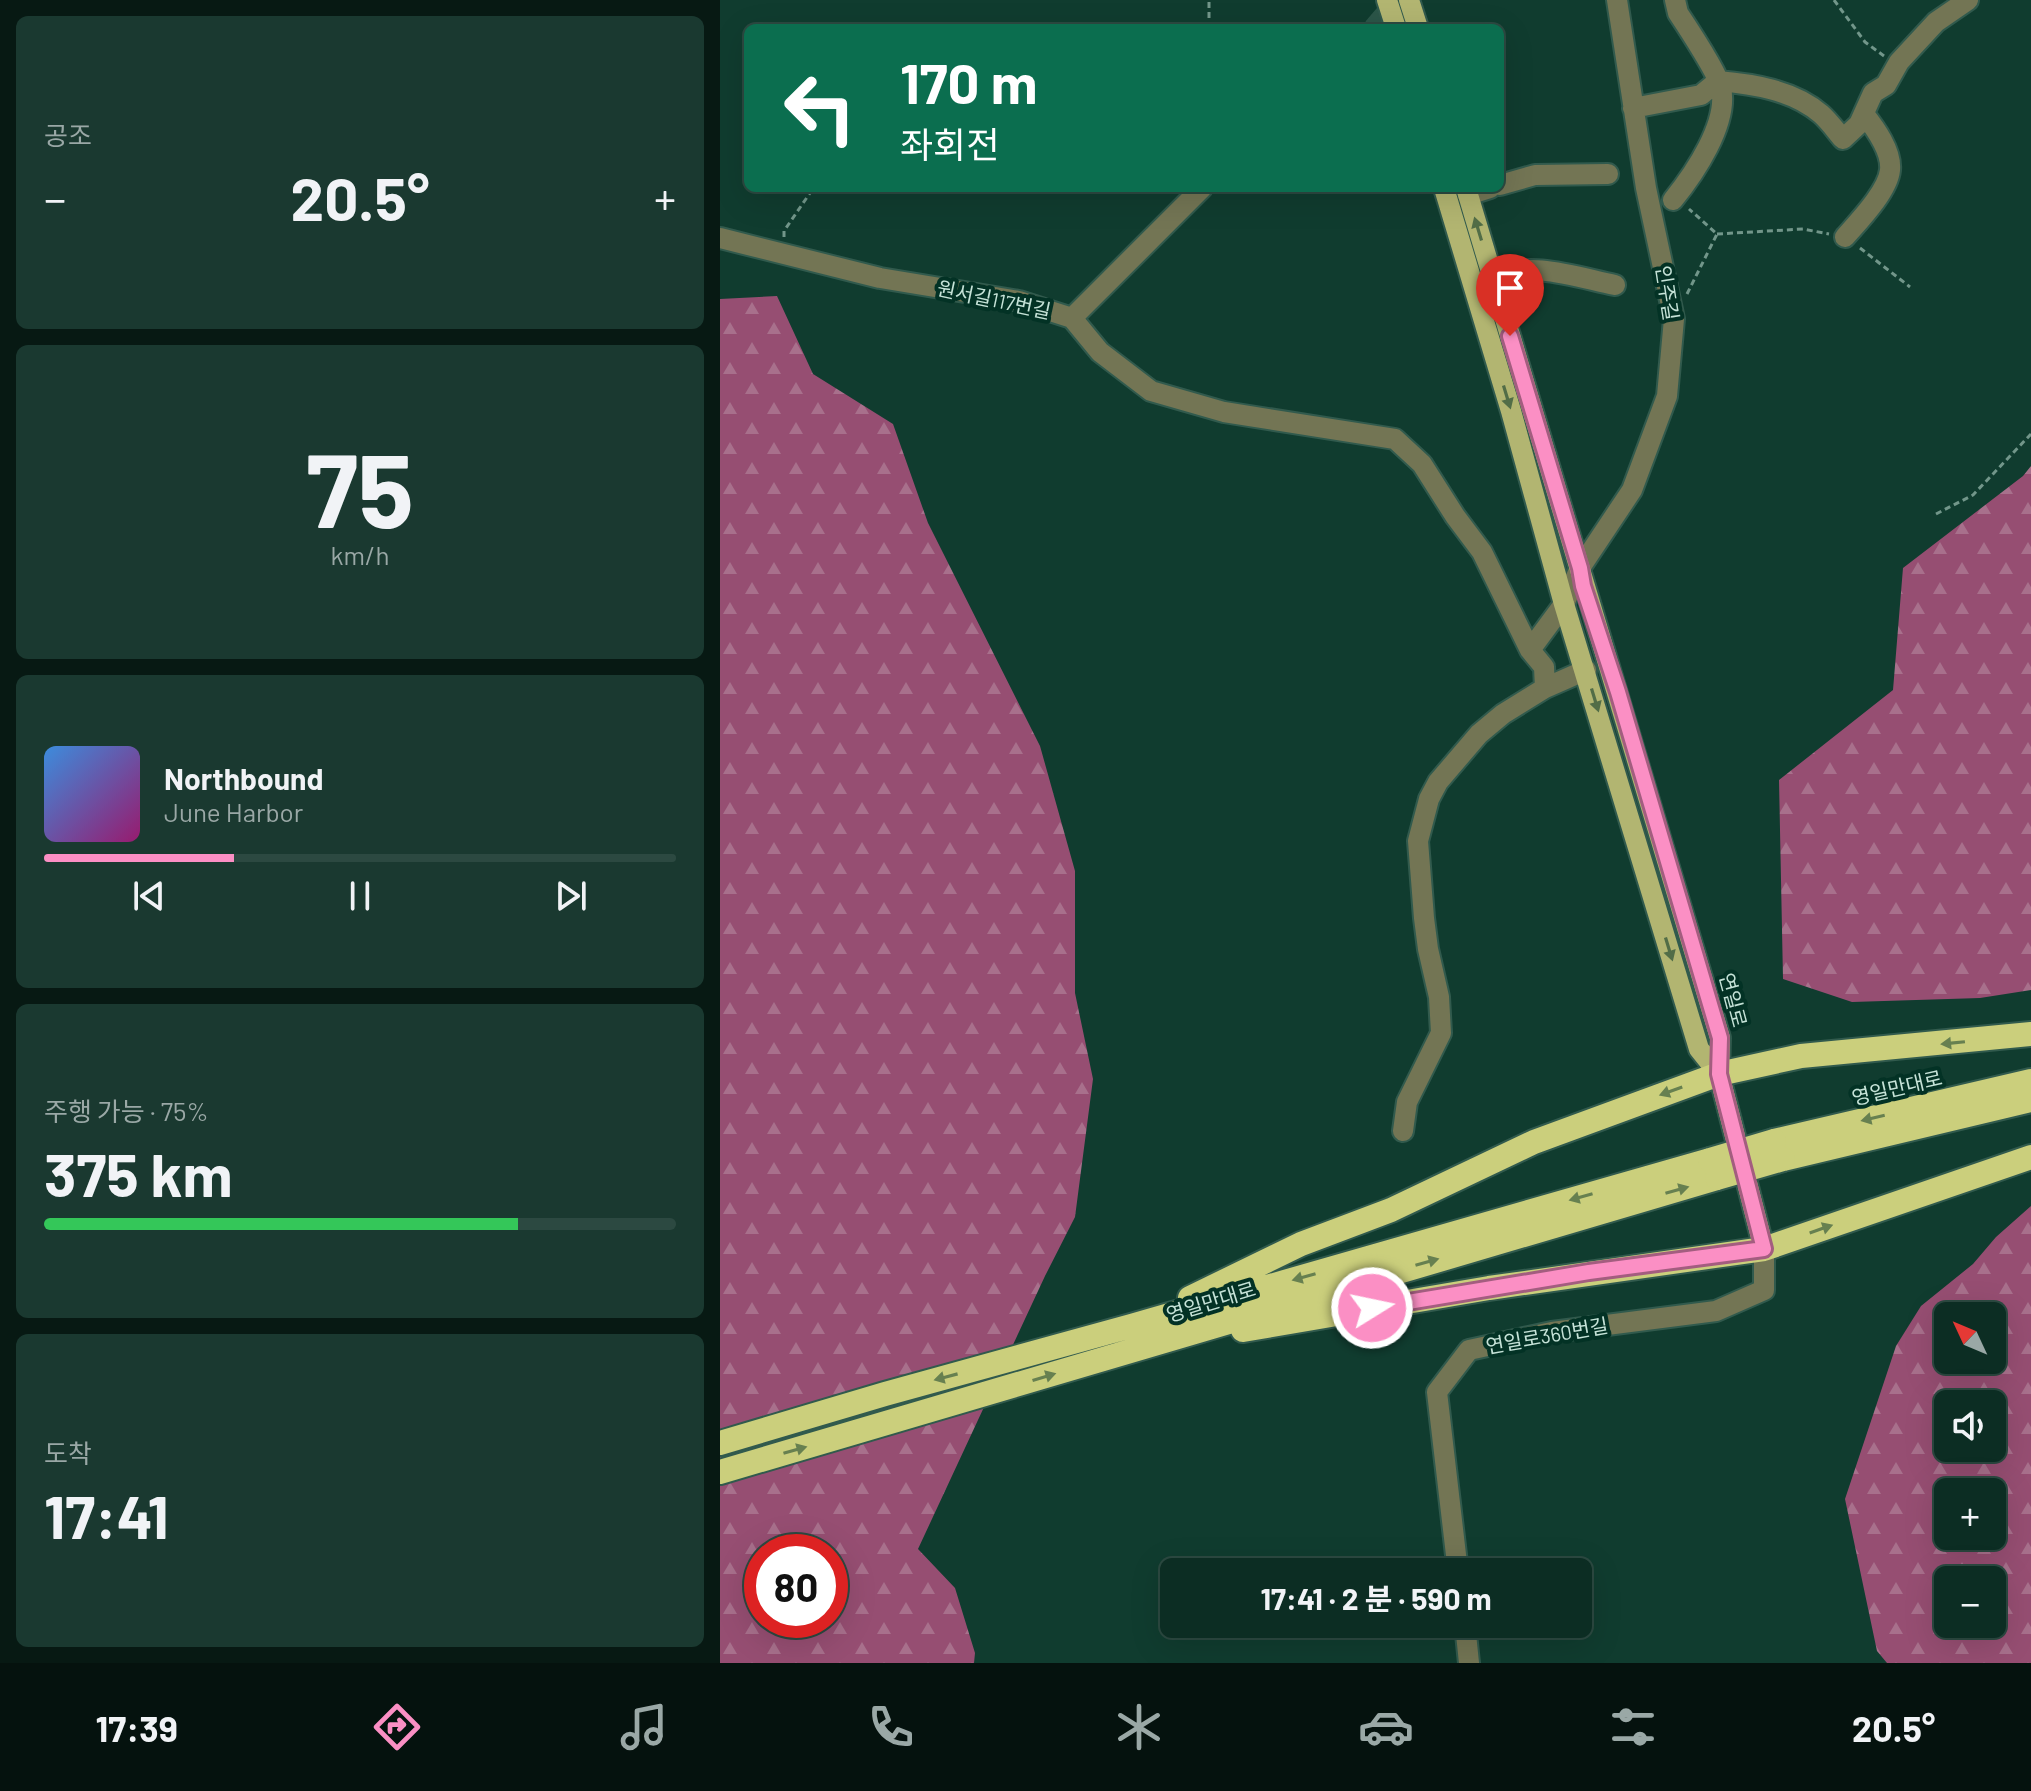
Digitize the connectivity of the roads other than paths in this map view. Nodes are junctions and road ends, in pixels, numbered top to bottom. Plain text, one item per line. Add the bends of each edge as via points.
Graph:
1 (1387, 0) edge
2 (1409, 0) edge
3 (1617, 0) edge
4 (1675, 0) edge
5 (1968, 0) edge
6 (1395, 24) edge
7 (1417, 24) edge
8 (1718, 81) junction
9 (1633, 108) junction
10 (1864, 114) junction
11 (1608, 174) dead end
12 (1504, 184) edge
13 (1198, 192) edge
14 (1445, 192) edge
15 (1467, 192) edge
16 (1673, 200) road end
17 (1845, 237) road end
18 (720, 238) edge
19 (1493, 278) junction
20 (1615, 285) dead end
21 (1072, 318) junction
22 (1580, 568) junction
23 (1564, 604) junction
24 (1530, 650) junction
25 (1586, 670) junction
26 (1545, 688) junction
27 (2031, 1034) edge
28 (1719, 1074) junction
29 (2031, 1081) edge
30 (2031, 1100) edge
31 (1403, 1131) dead end
32 (1778, 1150) junction
33 (2031, 1157) edge
34 (1764, 1249) junction
35 (1135, 1337) junction
36 (720, 1443) edge
37 (720, 1472) edge
38 (1456, 1558) edge
39 (1466, 1638) edge
40 (1469, 1663) edge

1 - 6 main road
2 - 7 main road
3 - 9 street, 인주길
4 - 8 street
5 - 10 street via 1936,22 1886,85 1873,93
8 - 9 street via 1701,95
8 - 10 street via 1785,93 1821,114 1843,139
8 - 16 street via 1719,121 1697,169
9 - 22 street, 인주길 via 1674,319 1667,396 1632,490
10 - 17 street via 1881,136 1890,170 1875,203
11 - 12 street via 1535,175
13 - 21 street, 원서길117번길
14 -> 23 main road
19 -> 15 main road, 연일로
18 - 21 street, 원서길117번길 via 880,278 1019,301
19 - 20 street via 1509,270 1551,271
19 - 22 main road, 연일로
21 - 24 street via 1100,352 1151,391 1224,412 1395,439 1422,464 1482,552
22 - 23 street, 인주길
22 - 28 main road, 연일로 via 1720,1038
23 - 24 street, 인주길
23 - 25 main road
24 - 26 street via 1544,667
25 - 26 street
25 -> 28 main road via 1699,1049
26 - 31 street via 1479,734 1429,799 1418,841 1441,1033 1407,1102
27 -> 28 highway via 1801,1056
28 - 34 main road
28 -> 35 highway via 1534,1142 1391,1210 1301,1244
29 -> 32 highway, 영일만대로
30 - 32 highway, 영일만대로
32 - 35 highway, 영일만대로, bridge
34 -> 33 highway
34 - 35 highway
34 - 38 street, 연일로360번길 via 1764,1290 1716,1311 1552,1332 1469,1350 1437,1392
35 -> 36 highway, 영일만대로 via 900,1390
37 -> 35 highway, 영일만대로
39 - 40 street

